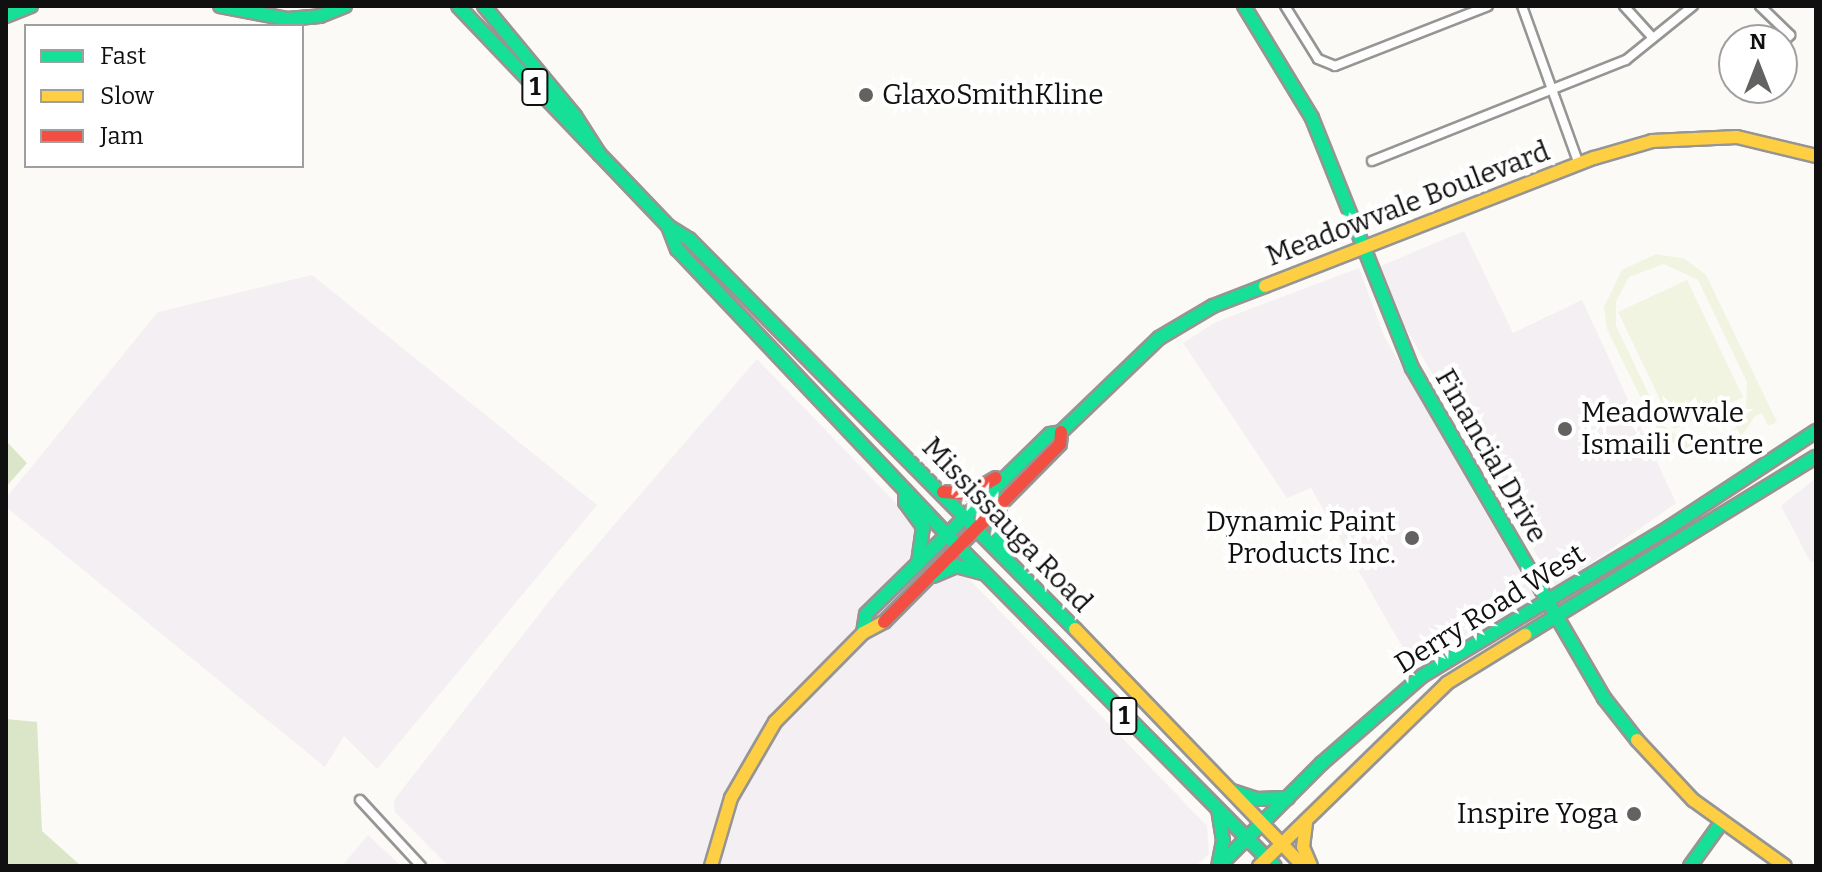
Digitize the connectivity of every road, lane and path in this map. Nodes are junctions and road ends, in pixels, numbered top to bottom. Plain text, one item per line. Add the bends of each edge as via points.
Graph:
1 (31, 6) edge
2 (220, 6) edge
3 (345, 6) edge
4 (458, 6) edge
5 (484, 6) edge
6 (1244, 6) edge
7 (1285, 6) edge
8 (1488, 6) edge
9 (1522, 6) edge
10 (1624, 6) edge
11 (1693, 6) edge
12 (1760, 6) edge
13 (6, 16) edge
14 (1779, 24) edge
15 (1653, 38) junction
16 (1555, 92) junction
17 (600, 155) junction
18 (1816, 156) edge
19 (1372, 161) dead end
20 (1579, 164) junction
21 (668, 226) junction
22 (1362, 249) junction
23 (1816, 431) edge
24 (1061, 432) junction
25 (1816, 457) edge
26 (1010, 473) junction
27 (905, 491) junction
28 (943, 492) junction
29 (1001, 500) junction
30 (970, 522) junction
31 (951, 539) junction
32 (1007, 558) junction
33 (917, 564) junction
34 (986, 574) junction
35 (920, 582) junction
36 (1546, 600) junction
37 (1556, 617) junction
38 (863, 633) junction
39 (1232, 791) junction
40 (1288, 798) junction
41 (360, 800) dead end
42 (1218, 809) junction
43 (1307, 820) junction
44 (1264, 822) junction
45 (1721, 823) junction
46 (1247, 840) junction
47 (1282, 843) junction
48 (1267, 864) edge
49 (421, 866) edge
50 (711, 866) edge
51 (1219, 866) edge
52 (1303, 866) edge
53 (1311, 866) edge
54 (1690, 866) edge
55 (1785, 866) edge

1 - 13 main road
2 - 3 main road via 287,19 320,16
4 - 17 main road, Mississauga Road / 1
5 - 17 main road via 575,116
6 - 22 main road, Financial Drive via 1312,118
7 - 8 street via 1318,59 1335,66
9 - 16 street
10 - 15 street
11 - 15 street
12 - 14 street
15 - 16 street via 1626,60
16 - 19 street
16 - 20 street
17 - 21 main road, Mississauga Road / 1
18 - 20 main road, Meadowvale Boulevard via 1758,139 1698,135 1652,141
20 - 22 main road, Meadowvale Boulevard
21 - 27 main road, Mississauga Road / 1 via 677,249
21 - 28 main road, Mississauga Road / 1 via 689,239
22 - 24 main road, Meadowvale Boulevard via 1213,306 1159,338
22 - 36 main road, Financial Drive via 1412,368
23 - 36 main road, Derry Road West
24 - 26 main road, Meadowvale Boulevard via 1050,434
24 - 29 main road, Meadowvale Boulevard via 1060,444
25 - 37 main road, Derry Road West
26 - 28 main road via 969,494
26 - 30 main road, Meadowvale Boulevard
27 - 31 main road, Mississauga Road / 1
27 - 33 main road via 905,502 923,527
28 - 30 main road, Mississauga Road / 1
29 - 30 main road, Meadowvale Boulevard
29 - 32 main road via 996,527
30 - 31 main road, Meadowvale Boulevard
30 - 32 main road, Mississauga Road / 1
31 - 33 main road, Meadowvale Boulevard
31 - 34 main road, Mississauga Road / 1
31 - 35 main road, Meadowvale Boulevard
32 - 39 main road, Mississauga Road / 1
33 - 38 main road, Meadowvale Boulevard via 866,614
34 - 35 main road via 951,566
34 - 42 main road, Mississauga Road / 1
35 - 38 main road, Meadowvale Boulevard via 879,627
36 - 37 main road, Financial Drive
36 - 40 main road, Derry Road West via 1422,676
37 - 43 main road, Derry Road West via 1447,683
37 - 45 main road, Financial Drive via 1619,719
38 - 50 main road, Meadowvale Boulevard via 775,722 731,798
39 - 40 main road via 1256,799
39 - 44 main road, Mississauga Road / 1
40 - 44 main road, Derry Road West
41 - 49 street
42 - 46 main road, Mississauga Road / 1
42 - 51 main road via 1223,841
43 - 47 main road, Derry Road West
43 - 53 main road via 1303,847
44 - 46 main road, Derry Road West
44 - 47 main road, Mississauga Road / 1
45 - 54 main road
45 - 55 main road, Financial Drive
46 - 48 main road, Mississauga Road / 1
46 - 51 main road, Derry Road West
47 - 48 main road, Derry Road West
47 - 52 main road, Mississauga Road / 1

